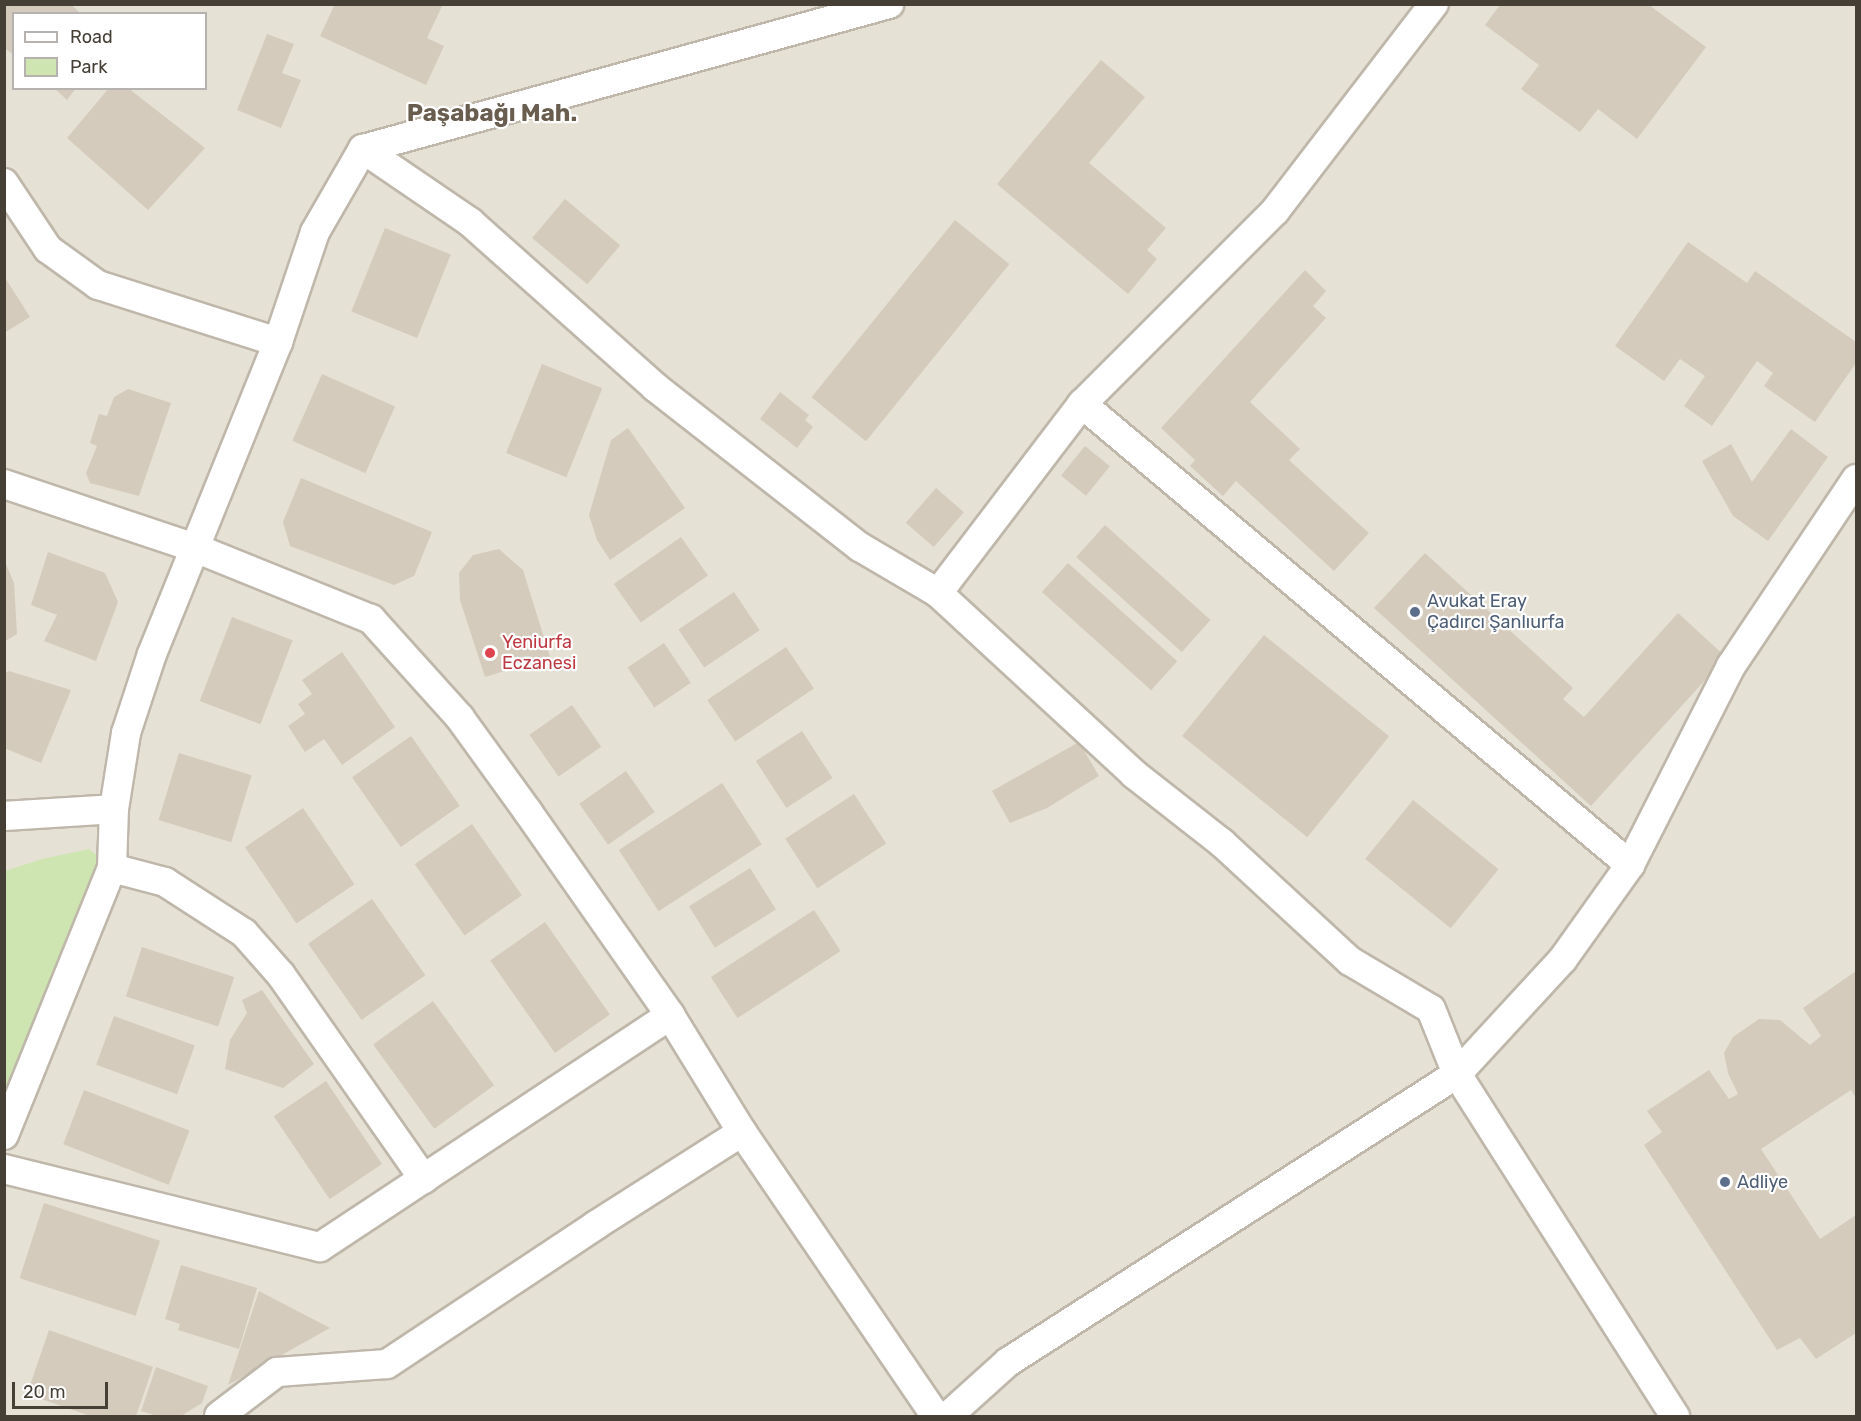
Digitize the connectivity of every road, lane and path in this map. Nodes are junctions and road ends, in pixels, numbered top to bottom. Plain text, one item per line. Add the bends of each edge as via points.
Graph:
1 (889, 4) edge
2 (1434, 4) edge
3 (363, 149) junction
4 (4, 183) edge
5 (278, 342) junction
6 (1082, 404) junction
7 (1857, 479) edge
8 (4, 484) edge
9 (195, 548) junction
10 (938, 593) junction
11 (114, 809) junction
12 (4, 816) edge
13 (1630, 865) junction
14 (112, 868) junction
15 (670, 1015) junction
16 (1457, 1074) junction
17 (742, 1132) junction
18 (4, 1135) edge
19 (4, 1169) edge
20 (424, 1179) junction
21 (219, 1416) edge
22 (936, 1416) edge
23 (948, 1416) edge
24 (1675, 1416) edge

1 - 3 street
2 - 6 street via 1275,211
3 - 5 street via 315,232
3 - 10 street via 470,222 655,387 860,547
4 - 5 street via 48,249 98,285
5 - 9 street
6 - 10 street
6 - 13 street
7 - 13 street via 1731,666
8 - 9 street
9 - 11 street via 152,654 126,733
9 - 15 street via 371,619 460,718
10 - 16 street via 1134,774 1222,843 1350,961 1431,1009
11 - 12 street
11 - 14 street
13 - 16 street via 1563,959
14 - 18 street
14 - 20 street via 165,882 244,933 281,975
15 - 17 street
15 - 20 street
16 - 23 street via 1008,1362
16 - 24 street
17 - 21 street via 387,1364 277,1372
17 - 22 street
19 - 20 street via 320,1247

